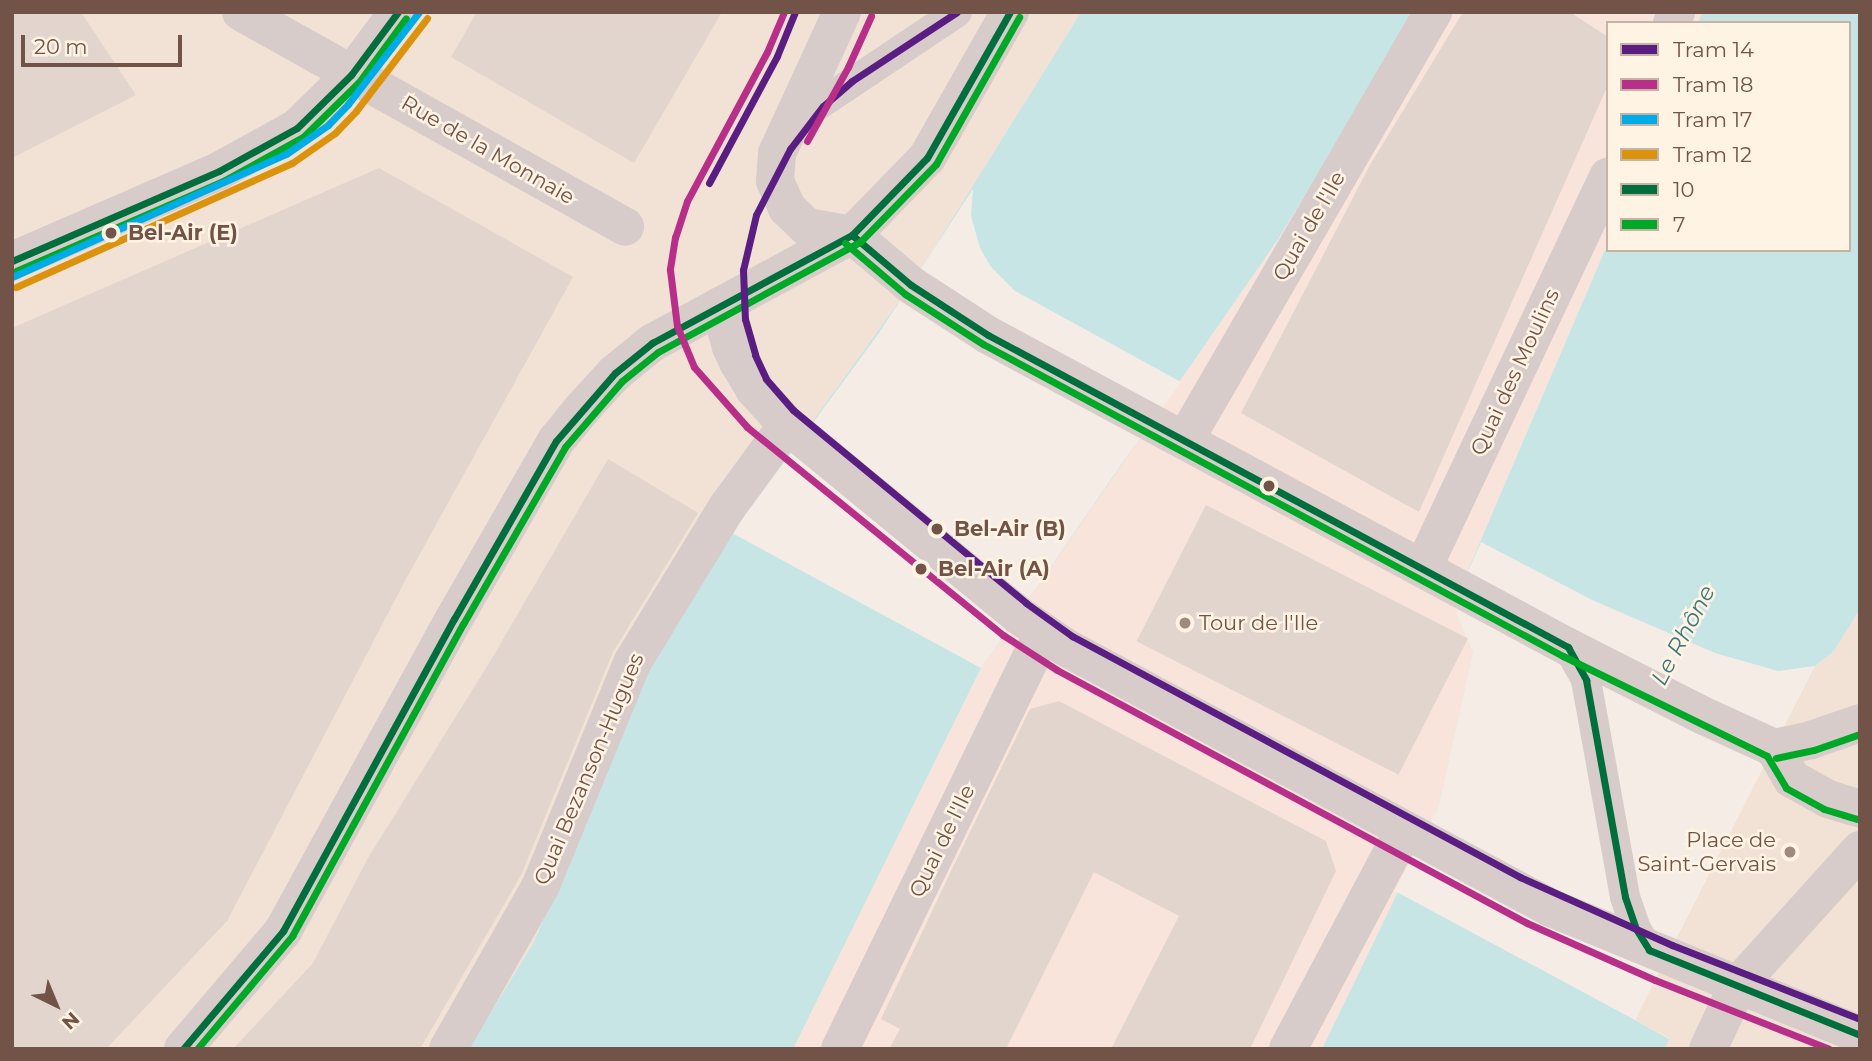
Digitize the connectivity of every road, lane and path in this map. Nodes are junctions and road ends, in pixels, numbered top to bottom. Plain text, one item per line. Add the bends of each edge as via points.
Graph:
1 (241, 12) edge
2 (398, 12) edge
3 (842, 12) edge
4 (957, 12) edge
5 (1010, 12) edge
6 (1433, 12) edge
7 (351, 75) junction
8 (787, 126) junction
9 (1606, 180) edge
10 (625, 228) dead end
11 (852, 236) junction
12 (12, 261) edge
13 (720, 306) junction
14 (794, 432) junction
15 (1185, 440) junction
16 (1423, 568) junction
17 (1031, 624) junction
18 (1569, 647) junction
19 (1860, 723) edge
20 (1774, 748) junction
21 (1860, 809) edge
22 (1413, 835) junction
23 (1860, 850) edge
24 (1657, 954) junction
25 (1738, 985) junction
26 (1860, 1035) edge
27 (183, 1049) edge
28 (448, 1049) edge
29 (839, 1049) edge
30 (1288, 1049) edge
31 (1708, 1049) edge

1 - 7 street, Rue de la Monnaie
2 - 7 street
3 - 8 street
4 - 8 lane
5 - 11 street via 927,158
6 - 15 street, Quai de l'Ile
7 - 10 street, Rue de la Monnaie
7 - 12 street via 308,118 268,145
8 - 11 street via 777,153 775,181 787,208 807,227
9 - 16 street, Quai des Moulins
11 - 13 street
11 - 15 street via 911,285 988,335
13 - 14 street via 738,362 754,389
13 - 27 street via 652,343 615,373 556,441 283,930
14 - 17 street
14 - 28 street, Quai Bezanson-Hugues via 728,506 632,663 541,885
15 - 16 street
16 - 18 street
17 - 22 street
17 - 29 street, Quai de l'Ile
18 - 20 street
18 - 24 lane via 1586,680 1625,897 1636,929
19 - 20 street
20 - 21 street via 1792,779 1828,799
22 - 24 street via 1551,908
22 - 30 street
23 - 25 street
24 - 25 street
25 - 26 street
25 - 31 street

